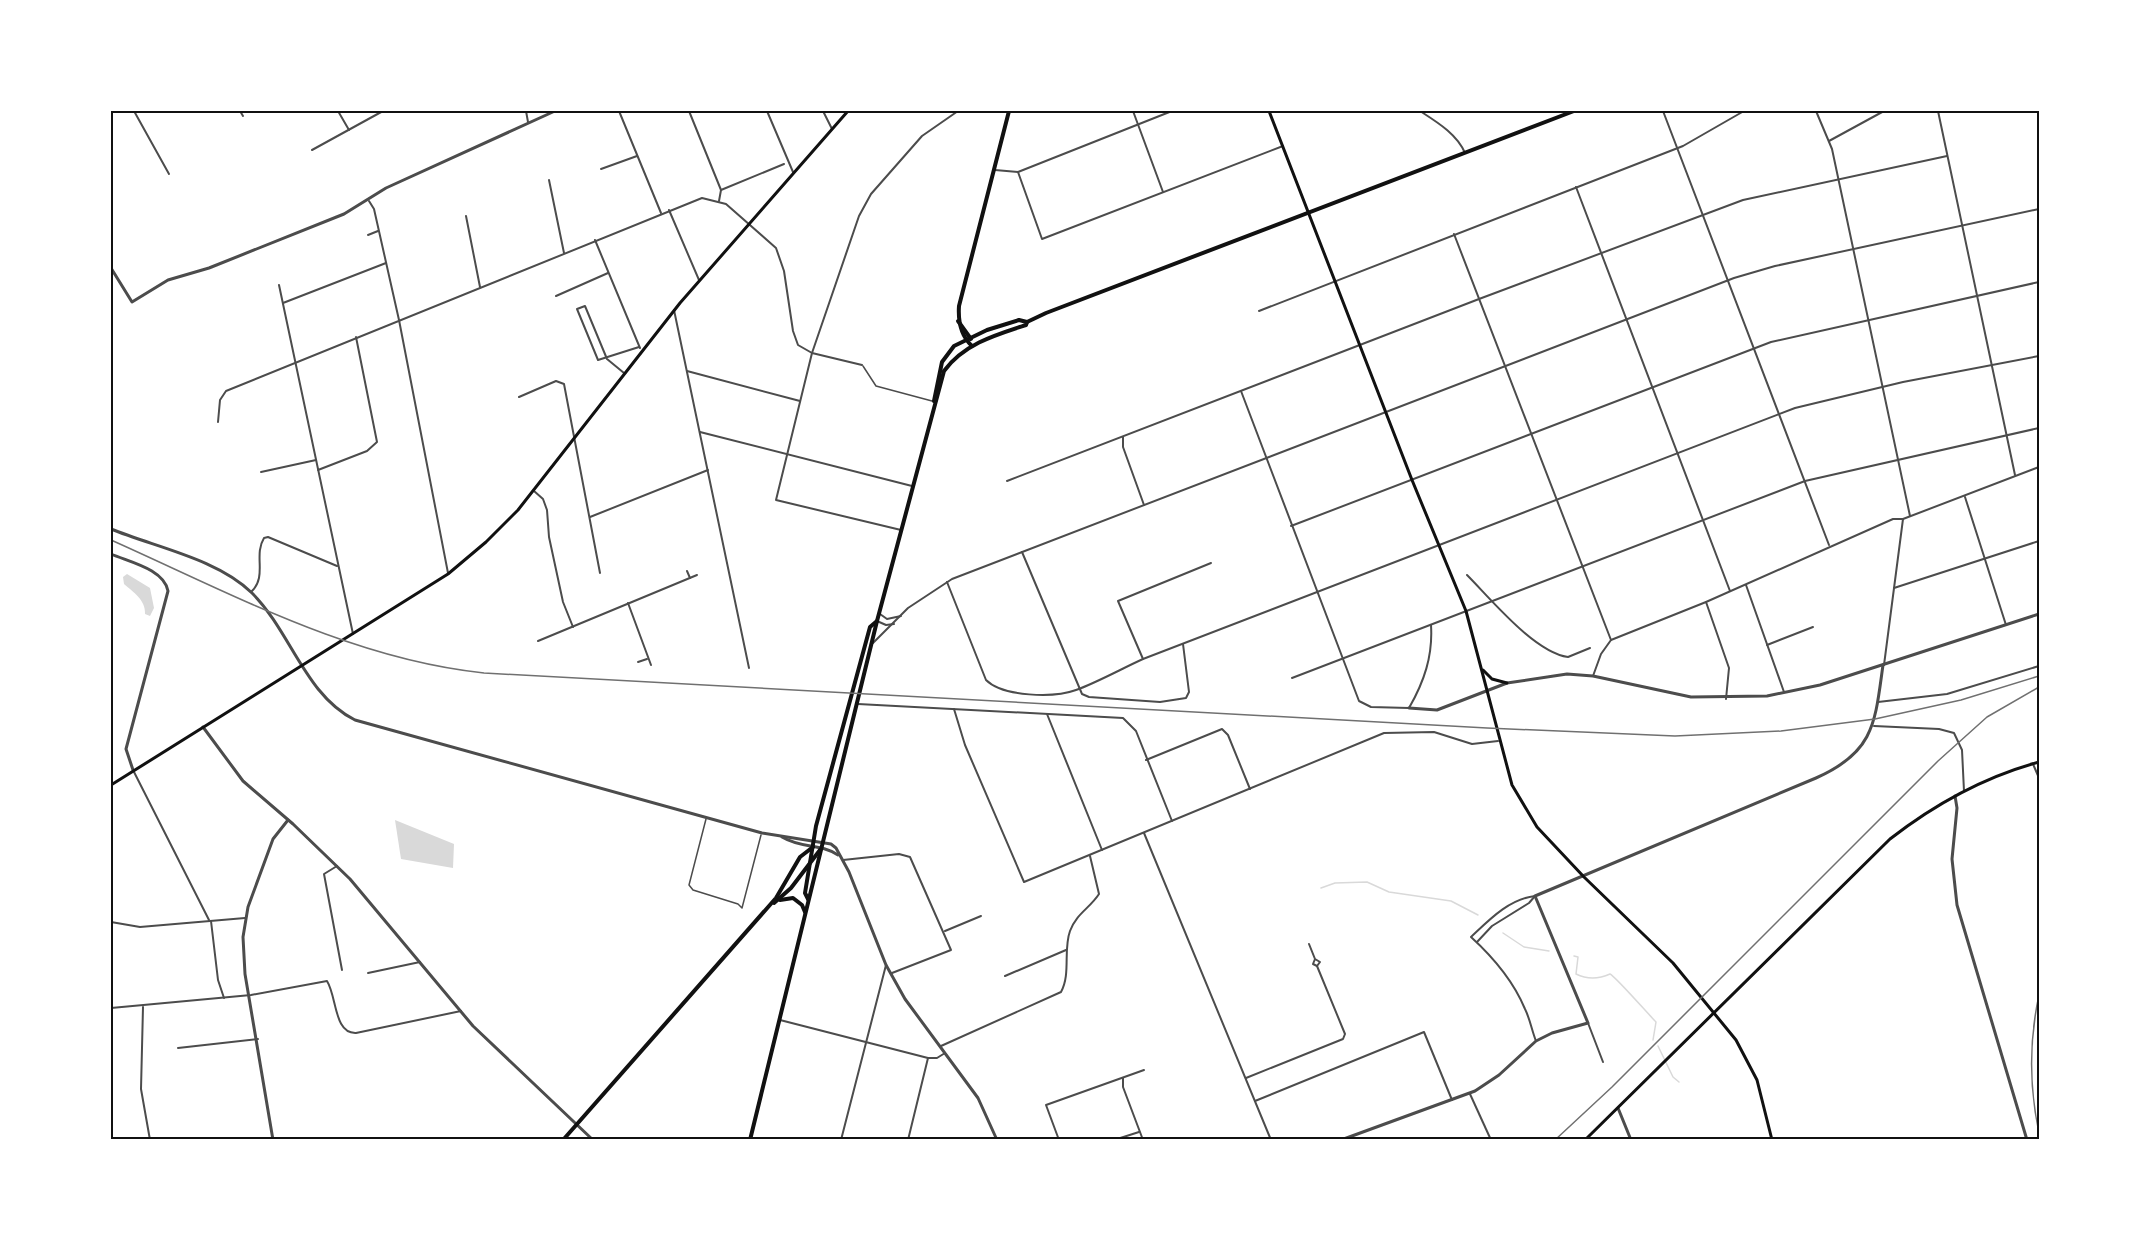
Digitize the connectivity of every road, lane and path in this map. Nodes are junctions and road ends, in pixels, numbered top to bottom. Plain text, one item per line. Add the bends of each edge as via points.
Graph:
1 (134, 111) edge
2 (240, 111) edge
3 (338, 111) edge
4 (383, 111) edge
5 (526, 111) edge
6 (555, 111) edge
7 (619, 111) edge
8 (689, 111) edge
9 (767, 111) edge
10 (823, 111) edge
11 (848, 111) edge
12 (958, 111) edge
13 (1009, 111) edge
14 (1133, 111) edge
15 (1172, 111) edge
16 (1269, 111) edge
17 (1419, 111) edge
18 (1574, 111) edge
19 (1663, 111) edge
20 (1744, 111) edge
21 (1816, 111) edge
22 (1884, 111) edge
23 (1938, 111) edge
24 (243, 116) dead end
25 (528, 122) junction
26 (1138, 124) junction
27 (832, 129) junction
28 (349, 130) junction
29 (1829, 141) junction
30 (1283, 146) junction
31 (1677, 148) junction
32 (312, 150) dead end
33 (1465, 153) junction
34 (637, 156) junction
35 (1947, 156) junction
36 (784, 164) dead end
37 (601, 169) dead end
38 (994, 170) junction
39 (793, 172) junction
40 (1018, 172) junction
41 (169, 174) dead end
42 (1837, 179) junction
43 (549, 180) dead end
44 (1576, 187) junction
45 (721, 190) junction
46 (1164, 192) junction
47 (369, 201) junction
48 (719, 201) junction
49 (2039, 209) edge
50 (669, 210) junction
51 (661, 213) junction
52 (1309, 213) junction
53 (1702, 215) junction
54 (466, 216) dead end
55 (748, 223) junction
56 (1962, 226) junction
57 (378, 231) junction
58 (1454, 234) junction
59 (368, 235) dead end
60 (595, 240) junction
61 (1853, 250) junction
62 (564, 253) junction
63 (1601, 253) junction
64 (386, 263) junction
65 (111, 268) edge
66 (608, 273) junction
67 (699, 280) junction
68 (1335, 280) junction
69 (1727, 280) junction
70 (2039, 282) edge
71 (279, 285) dead end
72 (480, 287) junction
73 (556, 296) dead end
74 (1977, 296) junction
75 (1479, 299) junction
76 (282, 303) junction
77 (674, 310) junction
78 (1259, 311) dead end
79 (399, 320) junction
80 (1626, 320) junction
81 (1868, 320) junction
82 (958, 321) junction
83 (1027, 322) junction
84 (356, 337) junction
85 (971, 337) junction
86 (965, 340) junction
87 (1359, 345) junction
88 (972, 346) junction
89 (641, 349) junction
90 (1753, 349) junction
91 (812, 353) junction
92 (2039, 356) edge
93 (607, 358) junction
94 (295, 362) junction
95 (862, 365) joint
96 (1506, 366) junction
97 (1992, 366) junction
98 (687, 371) junction
99 (624, 373) junction
100 (1884, 387) junction
101 (1651, 388) junction
102 (1241, 390) junction
103 (519, 397) dead end
104 (800, 400) junction
105 (934, 402) junction
106 (1386, 412) junction
107 (1779, 414) junction
108 (218, 422) dead end
109 (2039, 428) edge
110 (700, 432) junction
111 (1531, 433) junction
112 (2007, 435) junction
113 (576, 437) junction
114 (1123, 437) junction
115 (788, 453) junction
116 (1677, 453) junction
117 (1266, 458) junction
118 (1898, 459) junction
119 (316, 460) junction
120 (2039, 467) edge
121 (318, 470) junction
122 (708, 470) junction
123 (261, 472) dead end
124 (2016, 476) junction
125 (1412, 480) junction
126 (1805, 481) junction
127 (1007, 482) dead end
128 (912, 486) junction
129 (533, 490) junction
130 (1965, 497) junction
131 (1557, 500) junction
132 (1144, 504) junction
133 (1910, 516) junction
134 (590, 517) junction
135 (1903, 519) junction
136 (1703, 520) junction
137 (1291, 526) junction
138 (111, 529) edge
139 (901, 530) junction
140 (2039, 541) edge
141 (1440, 545) junction
142 (1830, 547) junction
143 (1022, 552) junction
144 (111, 554) edge
145 (1985, 559) junction
146 (1211, 563) dead end
147 (338, 566) junction
148 (1583, 566) junction
149 (687, 571) dead end
150 (600, 573) dead end
151 (448, 574) junction
152 (697, 575) dead end
153 (1467, 575) dead end
154 (690, 578) junction
155 (947, 582) junction
156 (1746, 585) junction
157 (1894, 588) junction
158 (1730, 591) junction
159 (251, 592) junction
160 (1316, 592) junction
161 (1492, 601) junction
162 (1706, 602) junction
163 (628, 603) junction
164 (1466, 612) junction
165 (880, 614) junction
166 (2039, 614) edge
167 (901, 616) junction
168 (877, 621) junction
169 (894, 624) junction
170 (1431, 625) junction
171 (2006, 625) junction
172 (573, 627) junction
173 (1813, 627) dead end
174 (542, 631) dead end
175 (353, 635) junction
176 (545, 638) junction
177 (538, 640) dead end
178 (1611, 640) junction
179 (873, 643) junction
180 (1183, 644) junction
181 (1767, 645) junction
182 (1590, 648) dead end
183 (648, 658) junction
184 (1143, 659) junction
185 (1342, 659) junction
186 (638, 662) dead end
187 (651, 665) dead end
188 (1883, 665) junction
189 (303, 666) junction
190 (2039, 666) edge
191 (749, 668) dead end
192 (1481, 669) junction
193 (1593, 676) junction
194 (1292, 678) dead end
195 (1507, 683) junction
196 (1080, 689) junction
197 (1487, 690) junction
198 (1784, 693) junction
199 (1726, 699) junction
200 (1878, 702) junction
201 (858, 704) junction
202 (1408, 708) junction
203 (954, 709) junction
204 (1047, 714) junction
205 (1874, 726) junction
206 (203, 727) junction
207 (1498, 741) junction
208 (1146, 760) junction
209 (2039, 762) edge
210 (2033, 764) junction
211 (133, 770) junction
212 (2039, 778) edge
213 (111, 784) edge
214 (1250, 789) junction
215 (1964, 791) junction
216 (1954, 796) junction
217 (706, 818) junction
218 (288, 820) junction
219 (1172, 821) junction
220 (1144, 832) junction
221 (762, 833) junction
222 (782, 837) junction
223 (814, 840) junction
224 (823, 842) junction
225 (811, 847) junction
226 (822, 848) junction
227 (1102, 850) junction
228 (838, 855) junction
229 (1090, 856) junction
230 (842, 860) junction
231 (811, 864) junction
232 (337, 866) junction
233 (1584, 877) junction
234 (1535, 896) junction
235 (808, 899) junction
236 (780, 900) junction
237 (771, 904) junction
238 (805, 912) junction
239 (981, 916) dead end
240 (245, 918) junction
241 (210, 920) junction
242 (111, 922) edge
243 (945, 931) junction
244 (1477, 942) junction
245 (1309, 944) dead end
246 (1066, 950) junction
247 (420, 962) junction
248 (886, 965) junction
249 (342, 970) dead end
250 (368, 973) dead end
251 (892, 973) junction
252 (1005, 976) dead end
253 (251, 995) junction
254 (224, 998) junction
255 (143, 1007) junction
256 (111, 1008) edge
257 (461, 1011) junction
258 (1713, 1013) junction
259 (780, 1020) junction
260 (1588, 1023) junction
261 (258, 1039) junction
262 (1536, 1041) junction
263 (866, 1042) junction
264 (940, 1046) junction
265 (178, 1048) dead end
266 (945, 1053) junction
267 (928, 1058) junction
268 (1603, 1062) dead end
269 (1144, 1070) dead end
270 (1123, 1078) junction
271 (1246, 1078) junction
272 (1470, 1094) junction
273 (1452, 1100) junction
274 (1256, 1101) junction
275 (1618, 1108) junction
276 (576, 1125) junction
277 (1140, 1132) junction
278 (150, 1140) edge
279 (273, 1140) edge
280 (563, 1140) edge
281 (593, 1140) edge
282 (750, 1140) edge
283 (841, 1140) edge
284 (908, 1140) edge
285 (997, 1140) edge
286 (1059, 1140) edge
287 (1114, 1140) edge
288 (1143, 1140) edge
289 (1271, 1140) edge
290 (1341, 1140) edge
291 (1491, 1140) edge
292 (1585, 1140) edge
293 (1631, 1140) edge
294 (1772, 1140) edge
295 (2027, 1140) edge

1 - 41 street
2 - 24 street
3 - 28 street
4 - 28 street
5 - 25 street
6 - 25 street
7 - 34 street
8 - 45 street
9 - 39 street
10 - 27 street
11 - 27 main road
12 - 91 street via 922,136 866,202
13 - 38 main road
14 - 26 street
15 - 26 street
16 - 30 main road
17 - 33 street via 1442,126
18 - 33 main road
19 - 31 street
20 - 31 street
21 - 29 street
22 - 29 street
23 - 35 street
25 - 47 street via 386,188
26 - 40 street
26 - 46 street
27 - 39 main road
28 - 32 street
29 - 42 street
30 - 46 street
30 - 52 main road
31 - 44 street
31 - 53 street
33 - 52 main road
34 - 37 street
34 - 51 street
35 - 42 street
35 - 56 street
36 - 45 street
38 - 40 street
38 - 82 main road
39 - 55 main road
40 - 46 street via 1042,239
42 - 53 street via 1753,197
42 - 61 street
43 - 62 street
44 - 58 street
44 - 63 street
45 - 48 street
47 - 57 street
47 - 65 street via 209,268 168,280 132,302
48 - 50 street via 695,200
48 - 55 street
49 - 56 street
50 - 51 street
50 - 67 street
51 - 60 street
52 - 68 main road
52 - 83 main road
53 - 63 street
53 - 69 street
54 - 72 street
55 - 67 main road
55 - 91 street via 779,254 794,336 798,345
56 - 61 street
56 - 74 street
57 - 59 street
57 - 64 street
58 - 68 street
58 - 75 street
60 - 62 street
60 - 66 street
61 - 69 street
61 - 81 street
62 - 72 street
63 - 75 street
63 - 80 street
64 - 76 street
64 - 79 street
66 - 73 street
66 - 89 street
67 - 77 main road
68 - 78 street
68 - 87 main road
69 - 80 street
69 - 90 street
70 - 74 street
71 - 76 street
72 - 79 street
74 - 81 street
74 - 97 street
75 - 87 street
75 - 96 street
76 - 94 street
77 - 89 main road
77 - 98 street
79 - 84 street
79 - 151 street
80 - 96 street
80 - 101 street
81 - 90 street via 1787,337
81 - 100 street
82 - 85 main road
82 - 86 main road
83 - 85 main road via 1019,320
83 - 88 main road
84 - 94 street
84 - 121 street via 377,442 367,451
85 - 86 main road
85 - 88 main road
86 - 88 main road
86 - 105 main road via 954,346 942,362
87 - 102 street
87 - 106 main road
88 - 105 main road via 956,356 944,371
89 - 93 street
89 - 99 main road
90 - 101 street
90 - 107 street
91 - 95 street
91 - 104 street
92 - 97 street
93 - 93 street via 598,360 578,309 585,306
93 - 99 street
94 - 108 street via 226,391 220,400
94 - 119 street
95 - 105 lane via 876,386
96 - 106 street
96 - 111 street
97 - 100 street
97 - 112 street
98 - 104 street
98 - 110 street
99 - 113 main road
100 - 107 street
100 - 118 street
101 - 111 street
101 - 116 street
102 - 114 street
102 - 117 street
103 - 113 street via 560,381 564,384
104 - 115 street
105 - 128 main road
106 - 117 street
106 - 125 main road
107 - 116 street
107 - 126 street
109 - 112 street
110 - 115 street
110 - 122 street
111 - 125 street
111 - 131 street
112 - 118 street
112 - 124 street
113 - 129 main road
113 - 134 street
114 - 127 street
114 - 132 street
115 - 128 street
115 - 139 street via 776,500
116 - 131 street
116 - 136 street
117 - 132 street
117 - 137 street
118 - 126 street
118 - 133 street
119 - 121 street
119 - 123 street
120 - 124 street
121 - 147 street
122 - 134 street
122 - 191 street
124 - 130 street
125 - 137 street
125 - 141 main road
126 - 136 street
126 - 142 street
128 - 139 main road
129 - 151 main road via 493,536
129 - 172 street via 543,499 563,602
130 - 133 street
130 - 145 street
131 - 141 street
131 - 148 street
132 - 143 street
133 - 135 street
134 - 150 street
135 - 142 street via 1893,519
135 - 157 street
136 - 148 street
136 - 158 street
137 - 160 street
138 - 159 street via 208,565
139 - 165 main road
140 - 145 street
141 - 160 street
141 - 164 main road
142 - 156 street
143 - 155 street
143 - 196 street
144 - 211 street via 158,574 168,591 126,748
145 - 157 street
145 - 171 street
146 - 184 street via 1118,601
147 - 159 street via 264,538 260,546 261,580
147 - 175 street
148 - 161 street
148 - 178 street
149 - 154 street
151 - 175 main road
152 - 154 street
153 - 161 street
154 - 163 street
155 - 167 street
155 - 196 street via 982,671 992,686 1005,691 1057,694
156 - 158 street
156 - 181 street
157 - 188 street
158 - 162 street
159 - 189 street via 272,616
160 - 180 street
160 - 185 street
161 - 164 street
161 - 182 street via 1519,628 1563,656
162 - 178 street
162 - 199 street via 1729,668
163 - 172 street
163 - 183 street
164 - 170 street
164 - 192 main road
165 - 167 street via 887,619
165 - 168 main road
166 - 171 street
167 - 169 street
168 - 169 street
168 - 179 main road
168 - 223 main road via 870,627
169 - 179 street
170 - 185 street
170 - 202 street via 1430,657
171 - 188 street
172 - 176 street
173 - 181 street
174 - 176 street
175 - 189 main road
176 - 177 street
178 - 193 street
179 - 201 main road
180 - 184 street
180 - 196 street via 1189,692 1186,698 1160,702 1089,697
181 - 198 street
183 - 186 street
183 - 187 street
184 - 196 street
185 - 194 street
185 - 202 street via 1359,701 1371,707
188 - 198 street
188 - 200 street
189 - 206 main road
189 - 217 street via 328,702 355,720
190 - 200 street via 1947,694
192 - 195 main road via 1492,679
192 - 197 main road
193 - 195 street via 1553,675
193 - 199 street via 1683,696
195 - 197 street
197 - 202 street via 1437,710
197 - 207 main road
198 - 199 street
200 - 205 street
201 - 203 street
201 - 224 main road
203 - 204 street
203 - 229 street via 965,745 1024,882
204 - 208 street via 1127,720 1136,731
204 - 227 street
205 - 215 street via 1954,733 1962,750
205 - 233 street via 1857,750 1828,772
206 - 211 main road
206 - 218 street via 236,774
207 - 214 street via 1483,745 1434,732 1389,732
207 - 233 main road via 1506,773 1523,807
208 - 214 street via 1222,729
208 - 219 street
209 - 210 main road
210 - 212 street
210 - 215 main road
211 - 213 main road
211 - 241 street
214 - 219 street
215 - 216 main road
216 - 258 main road via 1877,850
216 - 295 street via 1957,808 1952,859 1957,905
217 - 221 street
217 - 221 lane via 689,885 742,908
218 - 232 street
218 - 240 street via 273,839
219 - 220 street
220 - 227 street
220 - 271 street
221 - 222 street
222 - 223 street
222 - 225 street
223 - 224 street
223 - 225 main road
224 - 226 main road
224 - 228 street via 836,848
225 - 226 street
225 - 231 main road
225 - 237 main road via 800,857
226 - 228 street
226 - 231 main road
226 - 235 main road
227 - 229 street
228 - 230 street
229 - 246 street via 1099,894 1076,918
230 - 243 street via 899,854 910,857
230 - 248 street
231 - 235 main road
231 - 236 main road
232 - 247 street
232 - 249 street via 324,874
233 - 234 street
233 - 258 main road via 1673,963
234 - 244 street via 1492,926
234 - 244 street via 1500,911 1471,937
234 - 260 street
235 - 238 main road
236 - 237 main road
236 - 238 main road via 793,898
237 - 276 main road
238 - 259 main road
239 - 243 street
240 - 241 street
240 - 253 street via 243,951
241 - 242 street via 140,927
241 - 254 street
243 - 251 street via 951,950
244 - 262 street via 1512,982
245 - 271 street via 1320,962 1317,966 1345,1034 1343,1039
246 - 252 street
246 - 264 street via 1065,983 1058,995
247 - 250 street
247 - 257 street
248 - 251 street
248 - 263 street
251 - 264 street via 912,1011
253 - 254 street
253 - 257 street via 327,981 341,1027 356,1033
253 - 261 street
254 - 255 street
255 - 256 street
255 - 278 street via 141,1089
257 - 276 street
258 - 275 main road
258 - 294 main road via 1746,1056 1757,1080
259 - 263 street
259 - 282 main road
260 - 262 street
260 - 268 street
261 - 265 street
261 - 279 street
262 - 272 street via 1499,1075
263 - 267 street
263 - 283 street
264 - 266 street
266 - 267 street
266 - 285 street via 978,1098
267 - 284 street
269 - 270 street
270 - 277 street
270 - 286 street via 1046,1105
271 - 274 street
272 - 273 street
272 - 291 street
273 - 274 street via 1424,1032
273 - 290 street
274 - 289 street
275 - 292 main road
275 - 293 street
276 - 280 main road
276 - 281 street
277 - 287 street
277 - 288 street

